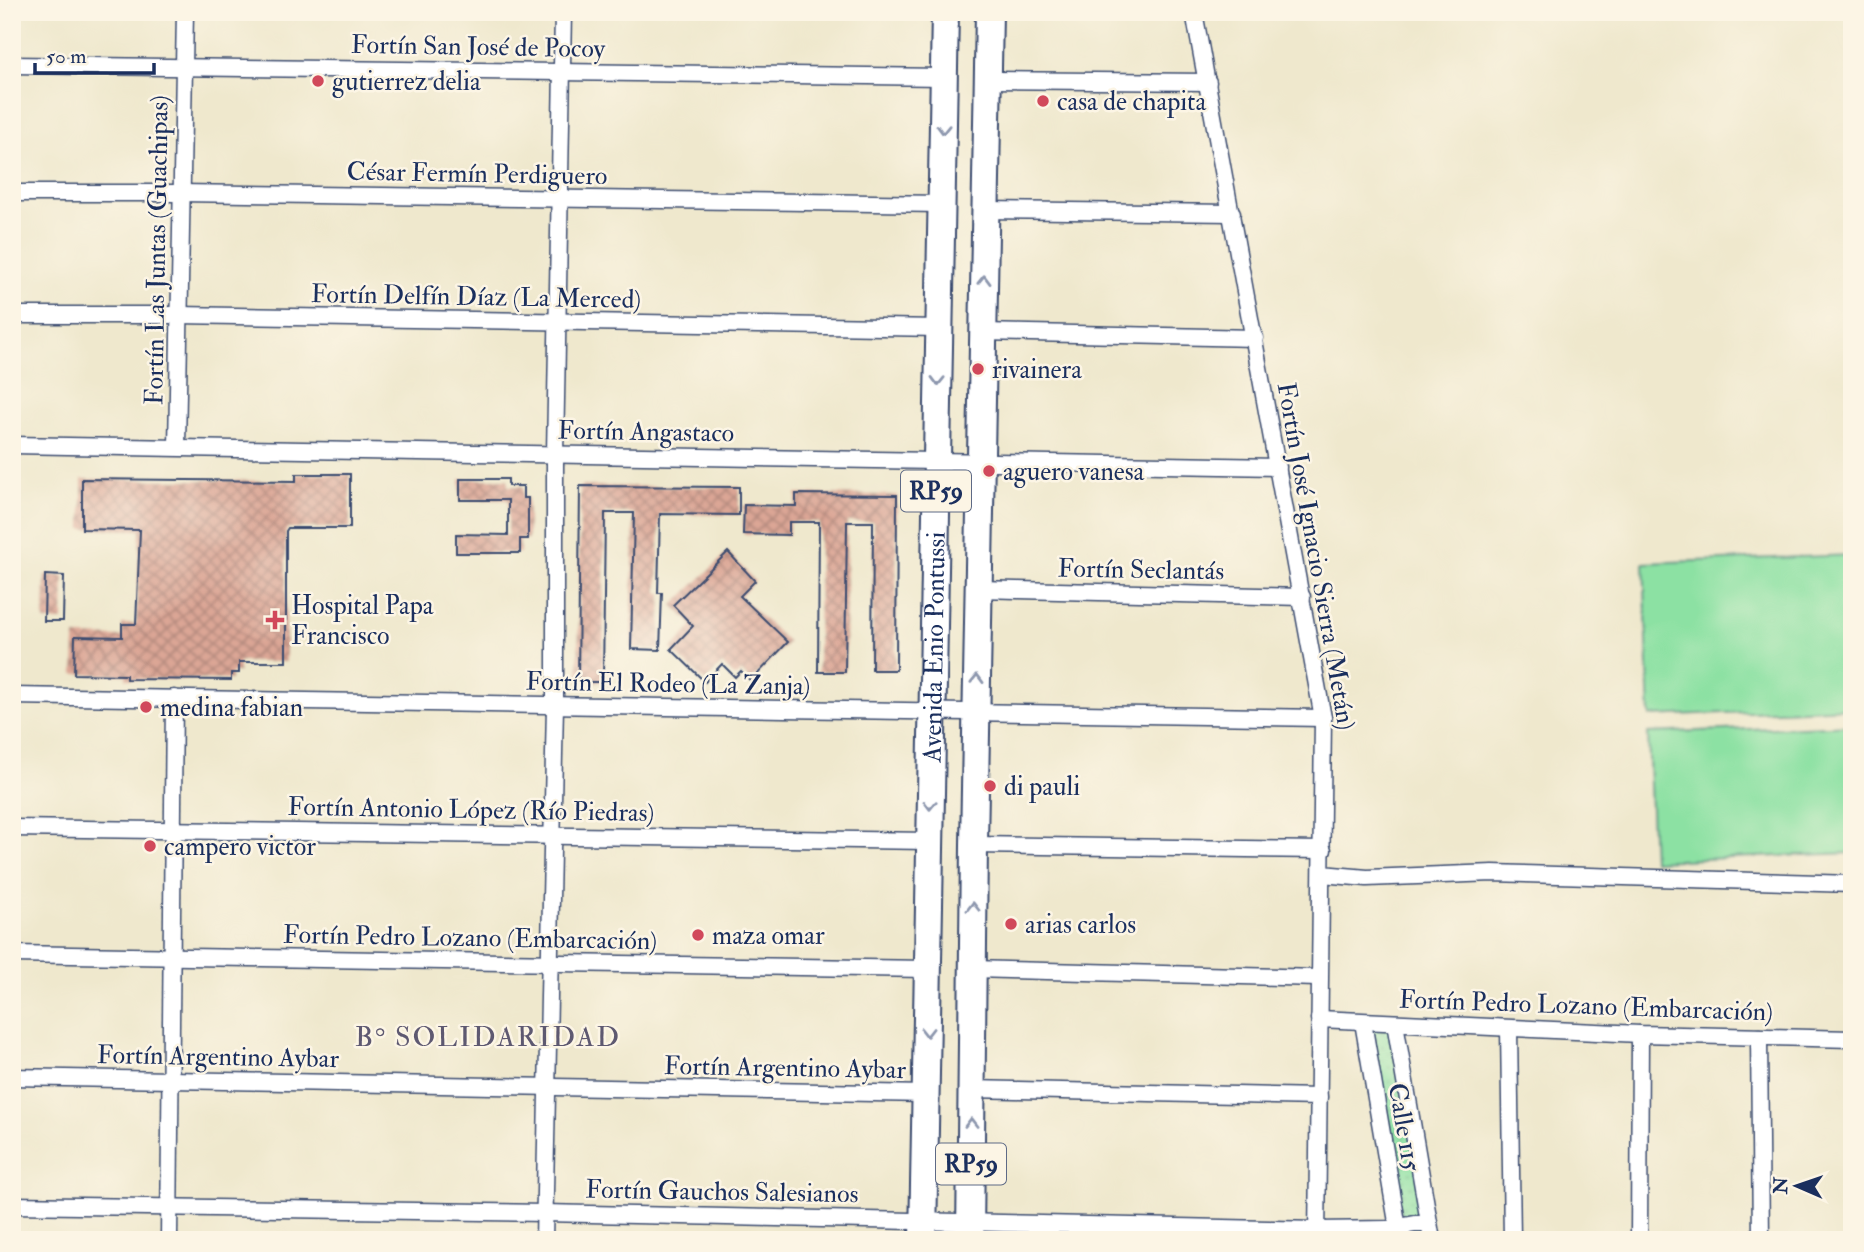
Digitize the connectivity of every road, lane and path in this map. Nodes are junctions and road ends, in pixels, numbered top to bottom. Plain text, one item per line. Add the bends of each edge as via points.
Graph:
1 (185, 12) edge
2 (563, 12) edge
3 (945, 12) edge
4 (989, 12) edge
5 (1194, 12) edge
6 (12, 65) edge
7 (184, 66) junction
8 (562, 71) junction
9 (944, 77) junction
10 (987, 80) junction
11 (1208, 82) junction
12 (12, 193) edge
13 (180, 193) junction
14 (561, 198) junction
15 (941, 204) junction
16 (985, 210) junction
17 (1232, 213) junction
18 (12, 315) edge
19 (179, 315) junction
20 (558, 321) junction
21 (939, 328) junction
22 (984, 332) junction
23 (1255, 338) junction
24 (12, 445) edge
25 (177, 447) junction
26 (555, 454) junction
27 (937, 460) junction
28 (981, 462) junction
29 (1278, 467) junction
30 (979, 589) junction
31 (1303, 597) junction
32 (12, 696) edge
33 (174, 698) junction
34 (555, 705) junction
35 (932, 712) junction
36 (976, 712) junction
37 (1323, 718) junction
38 (12, 828) edge
39 (173, 829) junction
40 (551, 835) junction
41 (929, 841) junction
42 (974, 845) junction
43 (1323, 850) junction
44 (1322, 874) junction
45 (1852, 884) edge
46 (12, 954) edge
47 (171, 956) junction
48 (548, 962) junction
49 (927, 969) junction
50 (973, 969) junction
51 (1318, 978) junction
52 (1319, 1019) junction
53 (1363, 1022) junction
54 (1395, 1023) junction
55 (1509, 1029) junction
56 (1640, 1034) junction
57 (1759, 1037) junction
58 (1852, 1039) edge
59 (12, 1077) edge
60 (170, 1080) junction
61 (546, 1087) junction
62 (971, 1089) junction
63 (927, 1094) junction
64 (1319, 1097) junction
65 (12, 1205) edge
66 (169, 1207) junction
67 (544, 1213) junction
68 (924, 1230) edge
69 (970, 1231) edge
70 (1431, 1232) edge
71 (1401, 1234) edge
72 (1317, 1235) edge
73 (169, 1240) edge
74 (544, 1240) edge
75 (1512, 1240) edge
76 (1639, 1240) edge
77 (1761, 1240) edge

1 - 7 street, Fortín Las Juntas (Guachipas)
2 - 8 street
3 - 9 main road, Avenida Enio Pontussi / RP59
4 - 10 main road, Avenida Enio Pontussi / RP59
5 - 11 street, Fortín José Ignacio Sierra (Metán)
6 - 7 street, Fortín San José de Pocoy
7 - 8 street, Fortín San José de Pocoy
7 - 13 street, Fortín Las Juntas (Guachipas)
8 - 9 street, Fortín San José de Pocoy
8 - 14 street
9 -> 15 main road, Avenida Enio Pontussi / RP59
10 - 11 street
10 - 16 main road, Avenida Enio Pontussi / RP59
11 - 17 street, Fortín José Ignacio Sierra (Metán)
12 - 13 street, César Fermín Perdiguero
13 - 14 street, César Fermín Perdiguero
13 - 19 street, Fortín Las Juntas (Guachipas)
14 - 15 street, César Fermín Perdiguero
14 - 20 street
15 - 21 main road, Avenida Enio Pontussi / RP59
16 - 17 street
22 -> 16 main road, Avenida Enio Pontussi / RP59
17 - 23 street, Fortín José Ignacio Sierra (Metán)
18 - 19 street, Fortín Delfín Díaz (La Merced)
19 - 20 street, Fortín Delfín Díaz (La Merced)
19 - 25 street, Fortín Las Juntas (Guachipas)
20 - 21 street, Fortín Delfín Díaz (La Merced)
20 - 26 street
21 -> 27 main road, Avenida Enio Pontussi / RP59
22 - 23 street
22 - 28 main road, Avenida Enio Pontussi / RP59
23 - 29 street, Fortín José Ignacio Sierra (Metán)
24 - 25 street, Fortín Angastaco
25 - 26 street, Fortín Angastaco
26 - 27 street, Fortín Angastaco
26 - 34 street
27 - 28 street, Fortín Angastaco
27 - 35 main road, Avenida Enio Pontussi / RP59
28 - 29 street, Fortín Angastaco
28 - 30 main road, Avenida Enio Pontussi / RP59
29 - 31 street, Fortín José Ignacio Sierra (Metán)
30 - 31 street, Fortín Seclantás
36 -> 30 main road, Avenida Enio Pontussi / RP59
31 - 37 street, Fortín José Ignacio Sierra (Metán)
32 - 33 street, Fortín El Rodeo (La Zanja)
33 - 34 street, Fortín El Rodeo (La Zanja)
33 - 39 street
34 - 35 street, Fortín El Rodeo (La Zanja)
34 - 40 street
35 - 36 street, Fortín El Rodeo (La Zanja)
35 -> 41 main road, Avenida Enio Pontussi / RP59
36 - 37 street, Fortín El Rodeo (La Zanja)
36 - 42 main road, Avenida Enio Pontussi / RP59
37 - 43 street, Fortín José Ignacio Sierra (Metán)
38 - 39 street, Fortín Antonio López (Río Piedras)
39 - 40 street, Fortín Antonio López (Río Piedras)
39 - 47 street
40 - 41 street, Fortín Antonio López (Río Piedras)
40 - 48 street
41 - 49 main road, Avenida Enio Pontussi / RP59
42 - 43 street
50 -> 42 main road, Avenida Enio Pontussi / RP59
43 - 44 street, Fortín José Ignacio Sierra (Metán)
44 - 45 street via 1367,878 1493,873
44 - 51 street, Fortín José Ignacio Sierra (Metán)
46 - 47 street, Fortín Pedro Lozano (Embarcación)
47 - 48 street, Fortín Pedro Lozano (Embarcación)
47 - 60 street
48 - 49 street, Fortín Pedro Lozano (Embarcación)
48 - 61 street
49 -> 63 main road, Avenida Enio Pontussi / RP59
50 - 51 street
50 - 62 main road, Avenida Enio Pontussi / RP59
51 - 52 street, Fortín José Ignacio Sierra (Metán)
52 - 53 street, Fortín Pedro Lozano (Embarcación)
52 - 64 street, Fortín José Ignacio Sierra (Metán)
53 - 54 street, Fortín Pedro Lozano (Embarcación)
53 - 71 street, Calle 115
54 - 55 street, Fortín Pedro Lozano (Embarcación)
54 - 70 street
55 - 56 street, Fortín Pedro Lozano (Embarcación)
55 - 75 street
56 - 57 street, Fortín Pedro Lozano (Embarcación)
56 - 76 street
57 - 58 street, Fortín Pedro Lozano (Embarcación)
57 - 77 street
59 - 60 street, Fortín Argentino Aybar
60 - 61 street, Fortín Argentino Aybar
60 - 66 street
61 - 63 street, Fortín Argentino Aybar
61 - 67 street
62 - 64 street
69 -> 62 main road, Avenida Enio Pontussi / RP59
63 - 68 main road, Avenida Enio Pontussi / RP59
64 - 72 street, Fortín José Ignacio Sierra (Metán)
65 - 66 street, Fortín Gauchos Salesianos
66 - 67 street, Fortín Gauchos Salesianos
66 - 73 street
67 - 68 street, Fortín Gauchos Salesianos
67 - 74 street
68 - 69 street, Fortín Gauchos Salesianos
69 - 72 street, Fortín Gauchos Salesianos
70 - 71 street, Fortín Gauchos Salesianos
71 - 72 street, Fortín Gauchos Salesianos

